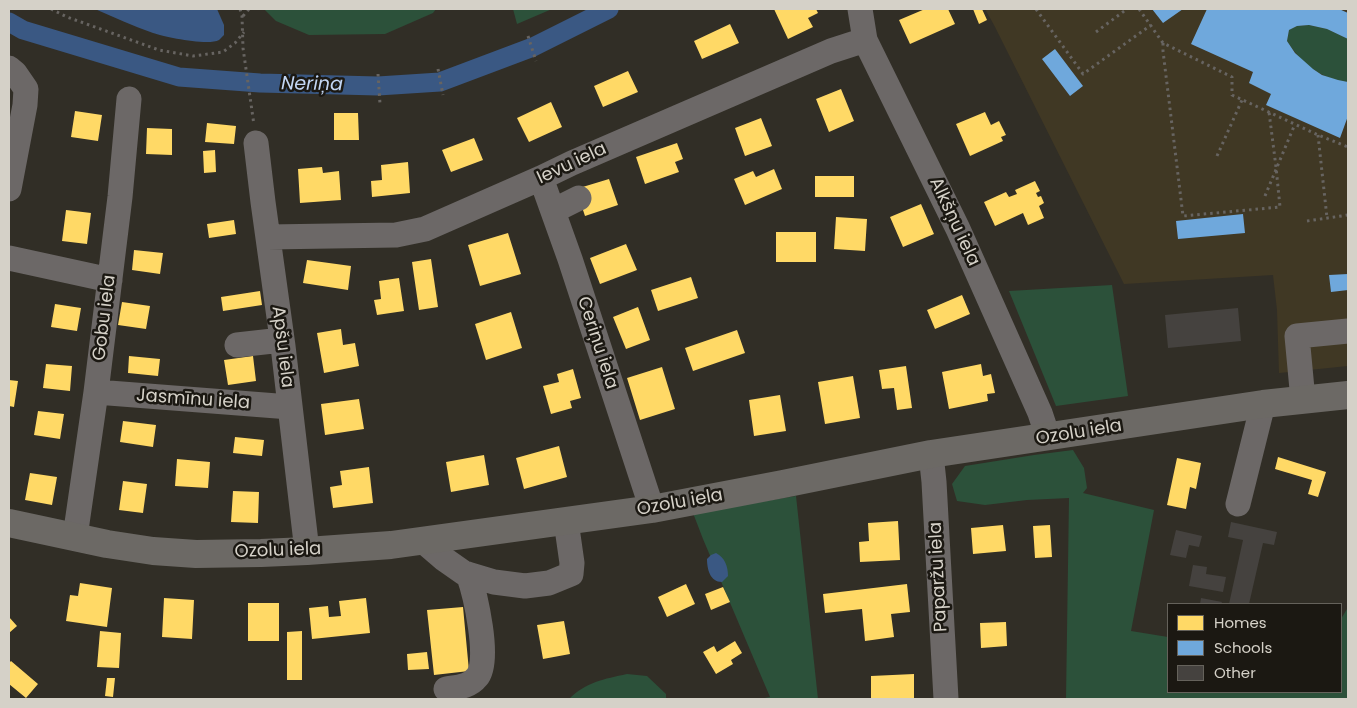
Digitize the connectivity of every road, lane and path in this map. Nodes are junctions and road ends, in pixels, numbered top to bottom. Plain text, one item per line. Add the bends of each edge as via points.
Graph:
1 (51, 9) edge
2 (240, 9) edge
3 (249, 9) edge
4 (860, 9) edge
5 (1036, 9) edge
6 (1127, 9) edge
7 (1139, 9) edge
8 (242, 16) junction
9 (1150, 25) junction
10 (244, 32) junction
11 (1096, 32) dead end
12 (528, 36) dead end
13 (865, 40) junction
14 (1164, 43) junction
15 (536, 62) dead end
16 (9, 68) edge
17 (438, 70) dead end
18 (378, 74) dead end
19 (443, 96) dead end
20 (129, 99) dead end
21 (1242, 100) junction
22 (251, 104) dead end
23 (380, 104) dead end
24 (1269, 112) junction
25 (1295, 124) junction
26 (1318, 135) junction
27 (256, 143) dead end
28 (1348, 146) edge
29 (1217, 156) dead end
30 (1276, 167) junction
31 (541, 178) junction
32 (9, 189) edge
33 (1265, 196) dead end
34 (579, 198) dead end
35 (553, 211) junction
36 (1348, 215) edge
37 (1327, 218) junction
38 (1307, 222) dead end
39 (268, 237) junction
40 (9, 258) edge
41 (110, 280) junction
42 (1348, 331) edge
43 (282, 340) junction
44 (237, 345) dead end
45 (96, 392) junction
46 (1348, 395) edge
47 (1303, 400) junction
48 (1263, 404) junction
49 (290, 407) junction
50 (1048, 437) junction
51 (931, 454) junction
52 (1238, 504) dead end
53 (652, 509) junction
54 (566, 521) junction
55 (9, 523) edge
56 (75, 537) junction
57 (423, 541) junction
58 (307, 551) junction
59 (468, 574) junction
60 (446, 689) dead end
61 (946, 699) edge

1 - 10 path via 159,50 193,56 223,52
2 - 8 path
3 - 8 path
4 - 13 street, Alkšņu iela
5 - 9 path via 1083,74
6 - 11 path
7 - 9 path
8 - 10 path
9 - 14 path
10 - 22 path via 243,48
12 - 15 path
13 - 31 street, Ievu iela via 832,50
13 - 50 street, Alkšņu iela via 958,229
14 - 21 path via 1232,77 1232,95
14 - 30 path via 1183,216 1280,206
16 - 32 street via 26,89
17 - 19 path
18 - 23 path
20 - 41 street, Gobu iela
21 - 24 path
21 - 29 path
24 - 25 path
24 - 30 path
25 - 26 path
25 - 30 path
26 - 28 path
26 - 37 path
27 - 39 street, Apšu iela
30 - 33 path
31 - 35 street, Ceriņu iela
31 - 39 street, Ievu iela via 425,229 396,235
34 - 35 street
35 - 53 street, Ceriņu iela
36 - 37 path
37 - 38 path
39 - 43 street, Apšu iela
40 - 41 street
41 - 45 street, Gobu iela
42 - 47 street via 1297,336
43 - 44 street
43 - 49 street, Apšu iela
45 - 49 street, Jasmīnu iela
45 - 56 street, Gobu iela
46 - 47 main road, Ozolu iela
47 - 48 main road, Ozolu iela
48 - 50 main road, Ozolu iela
48 - 52 street
49 - 58 street, Apšu iela
50 - 51 main road, Ozolu iela
51 - 53 main road, Ozolu iela
51 - 61 street, Paparžu iela
53 - 54 main road, Ozolu iela
54 - 57 main road, Ozolu iela
54 - 59 street via 571,574 549,583 525,586
55 - 56 main road, Ozolu iela
56 - 58 main road, Ozolu iela via 153,551 196,554
57 - 58 main road, Ozolu iela
57 - 59 street
59 - 60 street via 480,622 483,658 479,675 468,685

